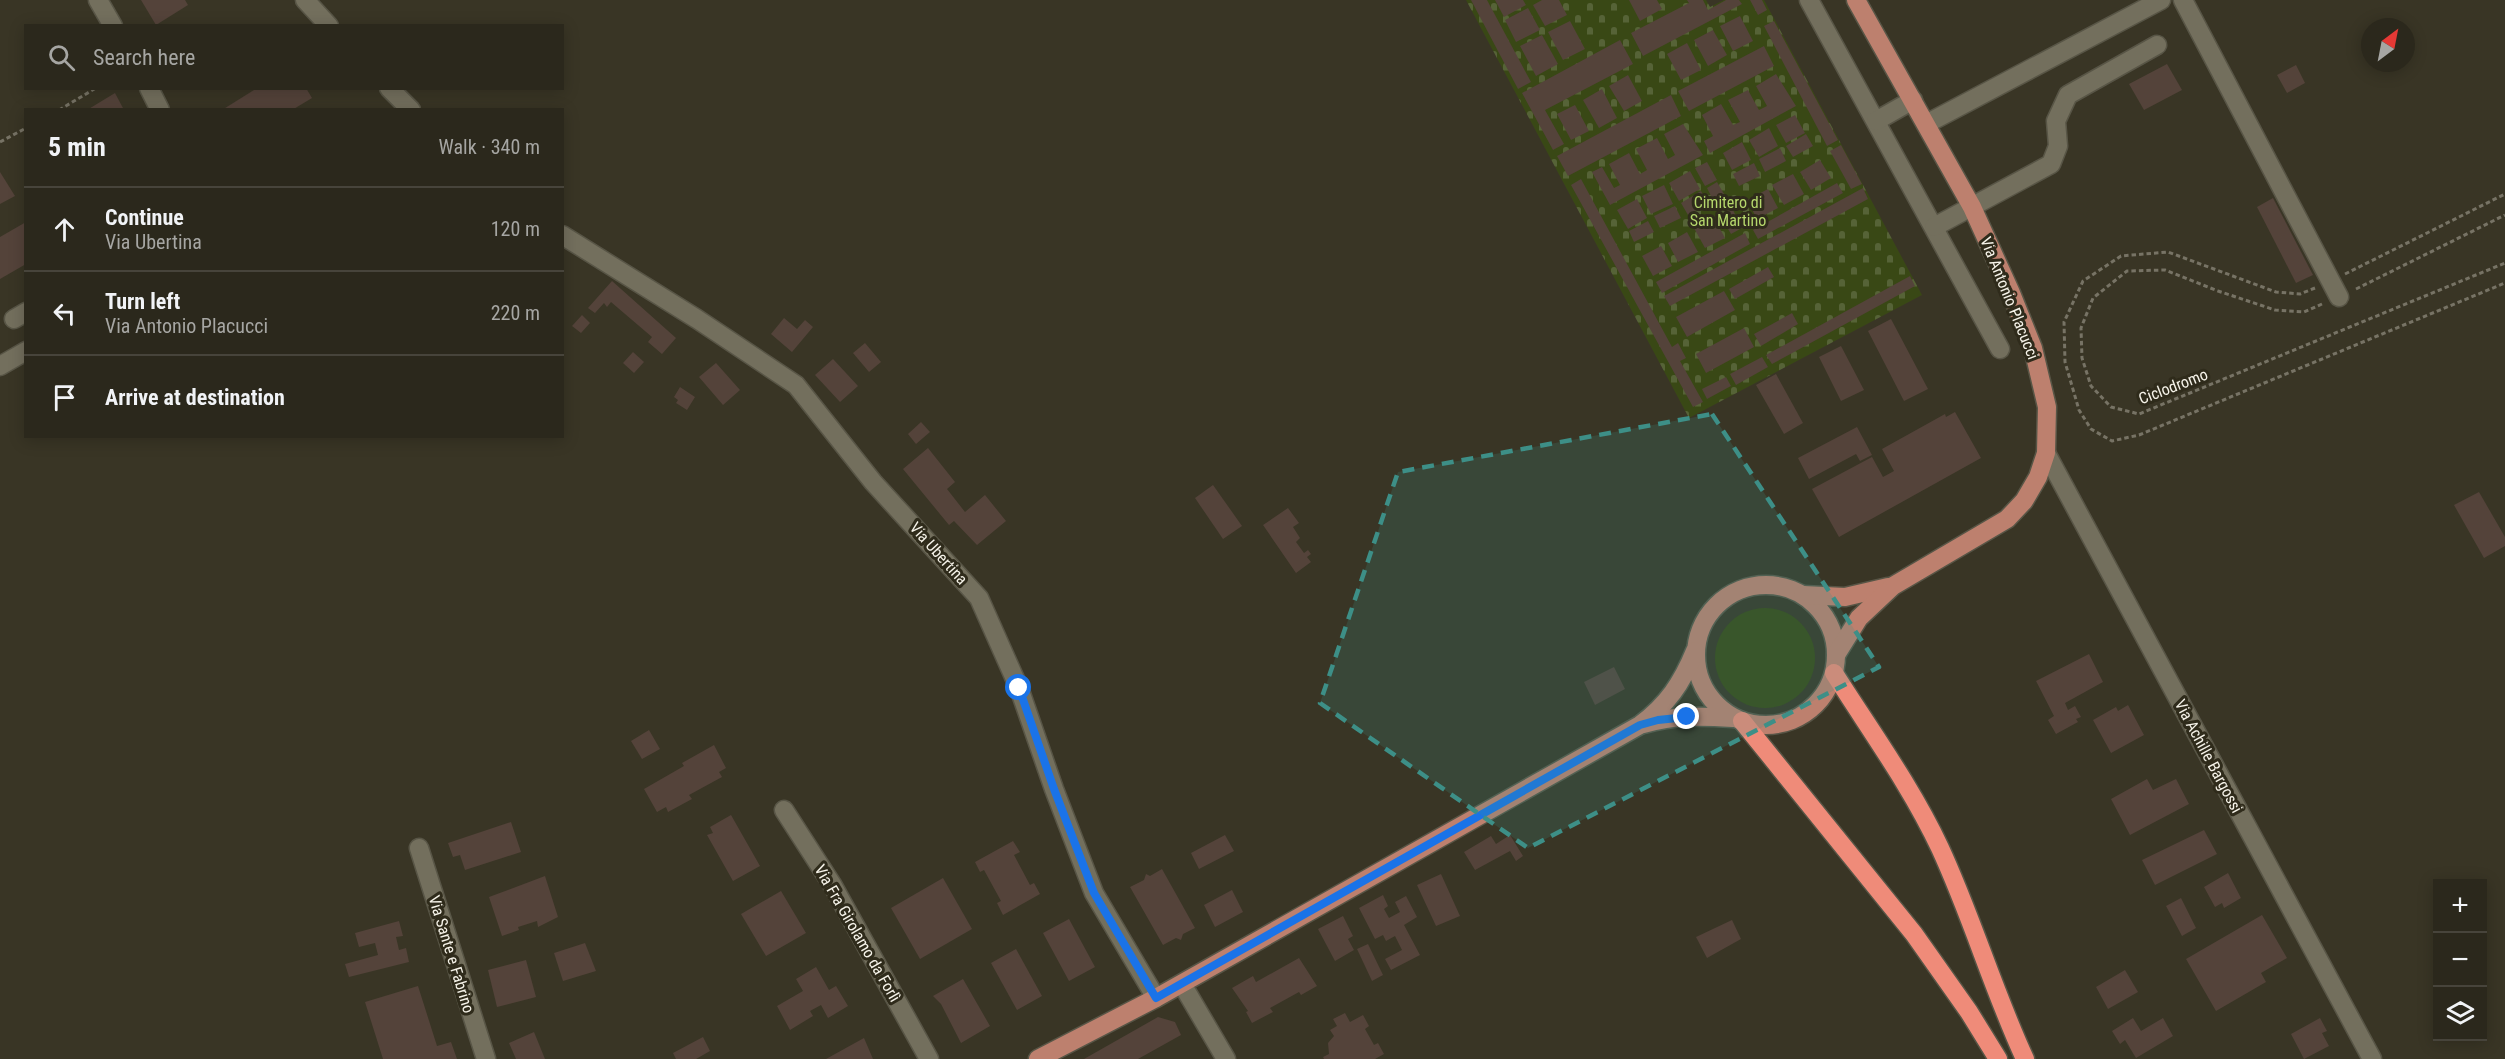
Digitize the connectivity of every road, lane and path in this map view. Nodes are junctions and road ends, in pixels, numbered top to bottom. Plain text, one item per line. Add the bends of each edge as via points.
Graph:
1 (98, 0) edge
2 (304, 0) edge
3 (1809, 0) edge
4 (1856, 0) edge
5 (2161, 0) edge
6 (2183, 0) edge
7 (112, 24) edge
8 (327, 24) edge
9 (2157, 45) dead end
10 (93, 90) edge
11 (149, 90) edge
12 (390, 90) edge
13 (1913, 100) junction
14 (61, 108) edge
15 (159, 108) edge
16 (409, 108) edge
17 (1876, 121) junction
18 (1926, 124) junction
19 (24, 129) edge
20 (0, 142) edge
21 (2505, 194) edge
22 (1972, 207) junction
23 (2505, 214) edge
24 (1934, 227) junction
25 (564, 236) edge
26 (2505, 263) edge
27 (2505, 283) edge
28 (2335, 289) junction
29 (2001, 349) dead end
30 (24, 352) edge
31 (0, 366) edge
32 (2046, 453) junction
33 (1893, 586) junction
34 (1803, 595) junction
35 (1695, 651) junction
36 (1835, 664) junction
37 (1738, 720) junction
38 (1640, 725) junction
39 (784, 810) dead end
40 (419, 848) dead end
41 (1182, 984) junction
42 (1156, 998) junction
43 (486, 1059) edge
44 (929, 1059) edge
45 (1038, 1059) edge
46 (1226, 1059) edge
47 (1998, 1059) edge
48 (2025, 1059) edge
49 (2372, 1059) edge

1 - 7 street
2 - 8 street
3 - 17 street
4 - 13 main road, Via Antonio Placucci
5 - 18 street
6 - 28 street
9 - 22 street via 2068,95 2056,121 2058,146 2051,164
10 - 14 path
11 - 15 street
12 - 16 street
13 - 17 street
13 - 18 main road, Via Antonio Placucci
17 - 24 street
18 - 22 main road, Via Antonio Placucci
19 - 20 path
21 - 28 path
22 - 24 street
22 - 32 main road, Via Antonio Placucci via 2033,348 2047,407
23 - 28 path, Ciclodromo
24 - 29 street
25 - 42 street, Via Ubertina via 796,385 873,482 979,598 1019,688 1094,893
26 - 28 path, Ciclodromo via 2139,414 2110,407 2091,386 2082,358 2080,328 2093,298 2127,271 2165,270 2275,310 2304,312
27 - 28 path via 2139,435 2112,441 2091,429 2079,410 2065,362 2064,322 2083,281 2121,256 2168,252 2276,292 2300,294
30 - 31 street
32 - 33 main road, Via Antonio Placucci via 2024,501 2007,519
32 - 49 street, Via Achille Bargossi
33 - 34 main road, Via Antonio Placucci via 1845,597
33 - 36 main road, Via Antonio Placucci via 1858,618
34 - 35 main road, Via Antonio Placucci via 1781,586 1759,585 1739,590 1720,600 1706,616
34 - 36 main road, Via Antonio Placucci via 1827,621 1834,637
35 - 37 main road, Via Antonio Placucci via 1696,667 1705,690 1721,709
35 - 38 main road, Via Antonio Placucci via 1676,691
36 - 37 main road, Via Antonio Placucci via 1824,694 1809,711 1788,722 1765,725
36 - 48 highway via 1940,848
37 - 38 main road, Via Antonio Placucci via 1672,718
37 - 47 highway via 1914,934
38 - 41 main road, Via Antonio Placucci
39 - 44 street, Via Fra Girolamo da Forlì via 833,886
40 - 43 street, Via Sante e Fabrino
41 - 42 main road, Via Antonio Placucci
41 - 46 street
42 - 45 main road, Via Antonio Placucci

